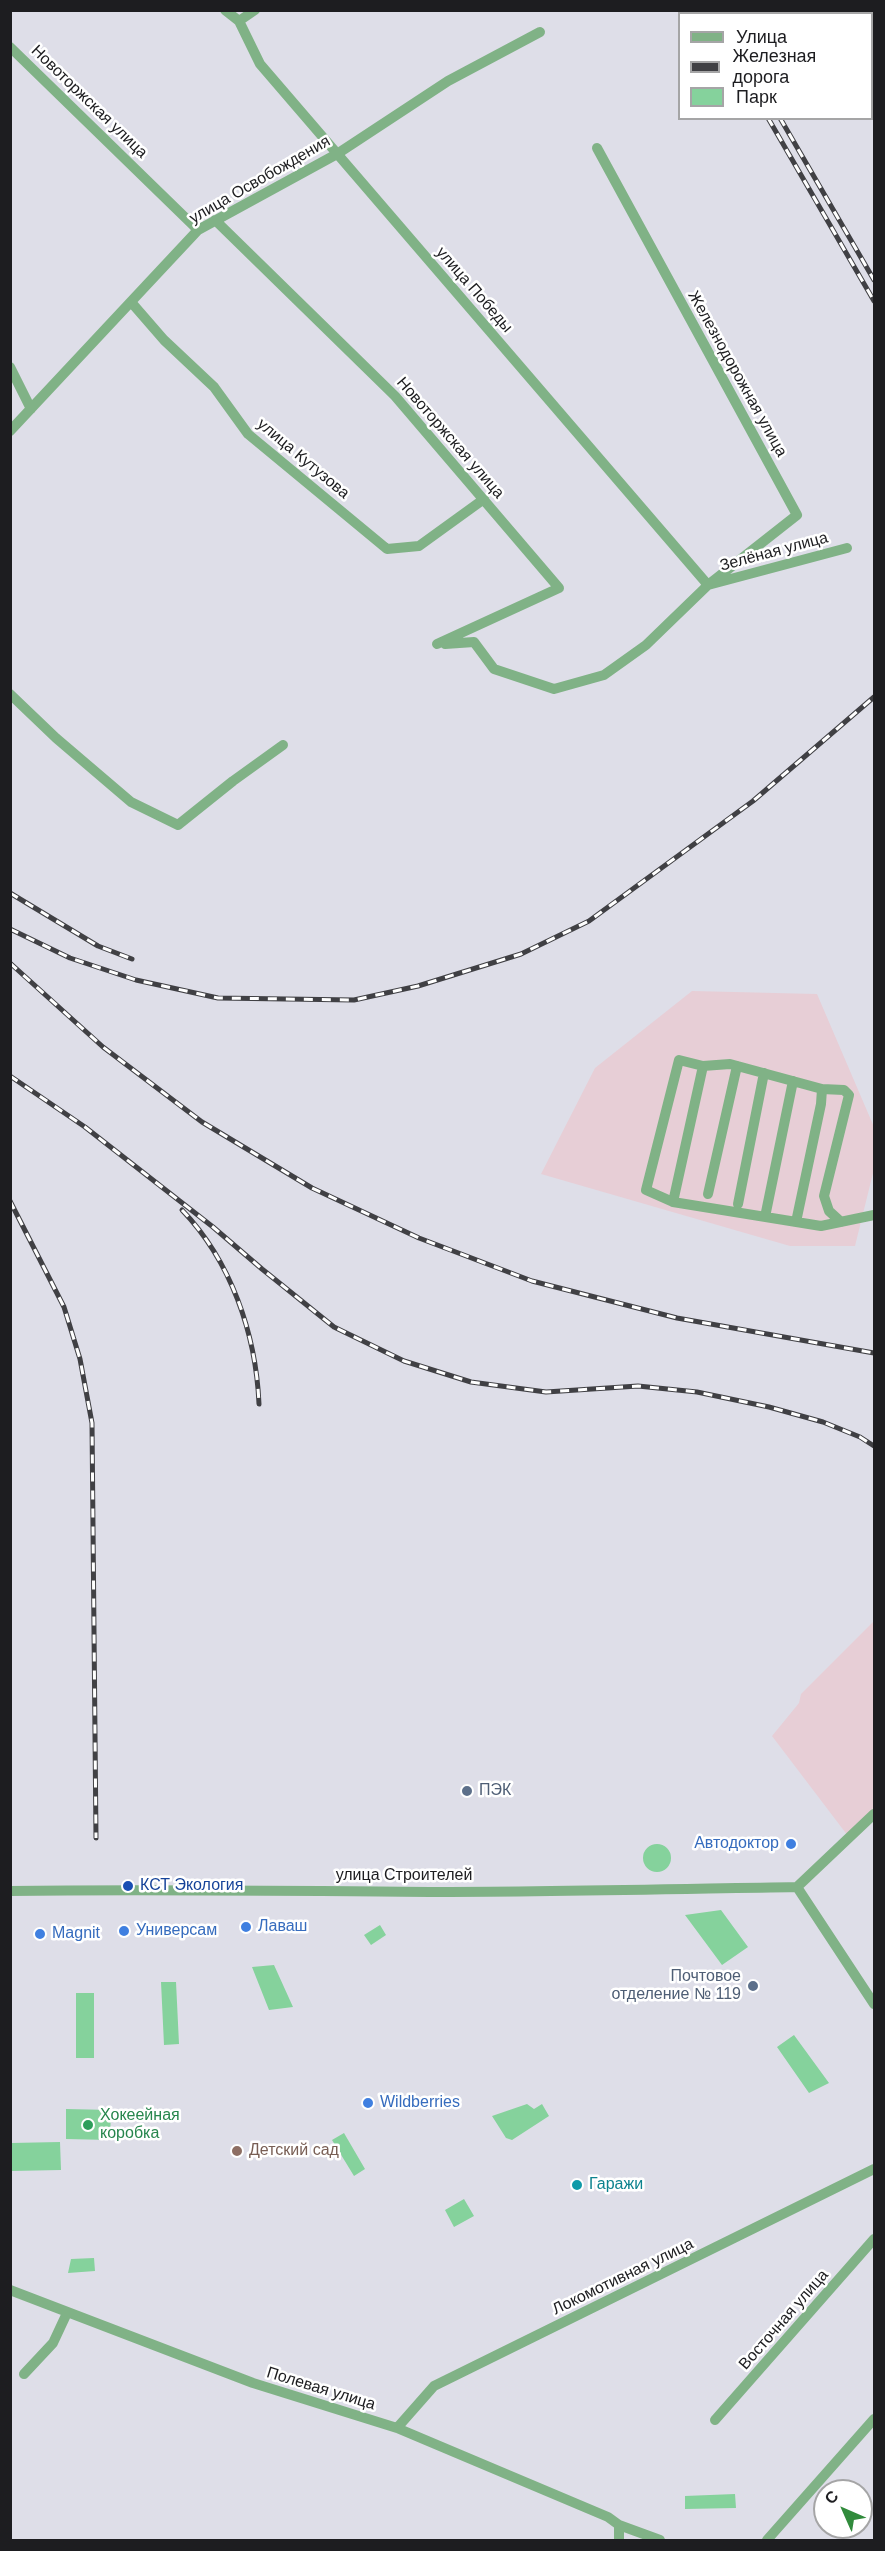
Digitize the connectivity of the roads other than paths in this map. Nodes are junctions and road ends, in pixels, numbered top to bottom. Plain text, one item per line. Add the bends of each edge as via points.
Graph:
1 (225, 10) edge
2 (255, 10) edge
3 (239, 21) junction
4 (540, 32) dead end
5 (10, 47) edge
6 (597, 148) dead end
7 (337, 154) junction
8 (215, 220) junction
9 (198, 230) junction
10 (130, 302) junction
11 (10, 367) edge
12 (31, 410) junction
13 (10, 431) edge
14 (484, 499) junction
15 (847, 548) dead end
16 (708, 585) junction
17 (437, 644) joint
18 (10, 694) edge
19 (284, 745) dead end
20 (703, 1066) junction
21 (736, 1066) junction
22 (764, 1073) junction
23 (793, 1081) junction
24 (822, 1089) junction
25 (708, 1194) dead end
26 (674, 1202) junction
27 (738, 1203) dead end
28 (874, 1215) edge
29 (765, 1217) junction
30 (796, 1222) junction
31 (841, 1222) junction
32 (874, 1814) edge
33 (797, 1887) junction
34 (10, 1891) edge
35 (874, 2004) edge
36 (874, 2169) edge
37 (874, 2239) edge
38 (10, 2290) edge
39 (67, 2313) junction
40 (24, 2374) dead end
41 (874, 2419) edge
42 (716, 2420) dead end
43 (397, 2428) junction
44 (619, 2525) junction
45 (619, 2541) edge
46 (660, 2541) edge
47 (767, 2541) edge

1 - 3 street, улица Победы
2 - 3 street
3 - 7 street, улица Победы via 260,64
4 - 7 street, улица Освобождения via 448,81
5 - 9 street, Новоторжская улица
6 - 16 street, Железнодорожная улица via 797,515
7 - 8 street, улица Освобождения
7 - 16 street, улица Победы
8 - 9 street, улица Освобождения
8 - 14 street, Новоторжская улица via 395,396
9 - 10 street, улица Освобождения
10 - 12 street, улица Освобождения
10 - 14 street, улица Кутузова via 214,387 248,434 387,549 419,546
11 - 12 street
12 - 13 street, улица Освобождения
14 - 17 street, Новоторжская улица via 559,588
15 - 16 street, Зелёная улица
16 - 17 street, Зелёная улица via 646,645 603,675 554,689 494,669 474,642
18 - 19 street via 130,802 178,825
20 - 21 street
20 - 26 street
20 - 26 street via 679,1060 646,1190
21 - 22 street
21 - 25 street
22 - 23 street
22 - 27 street
23 - 24 street
23 - 29 street
24 - 30 street
24 - 31 street via 844,1090 849,1095 824,1196 829,1211
26 - 29 street
28 - 31 street
29 - 30 street
30 - 31 street via 821,1226
32 - 33 street
33 - 34 street, улица Строителей via 439,1892
33 - 35 street
36 - 43 street, Локомотивная улица via 434,2386
37 - 42 street, Восточная улица
38 - 39 street, Полевая улица
39 - 40 street via 53,2343
39 - 43 street, Полевая улица via 253,2383
41 - 47 street
43 - 44 street, Полевая улица
44 - 45 street
44 - 46 street, Полевая улица

